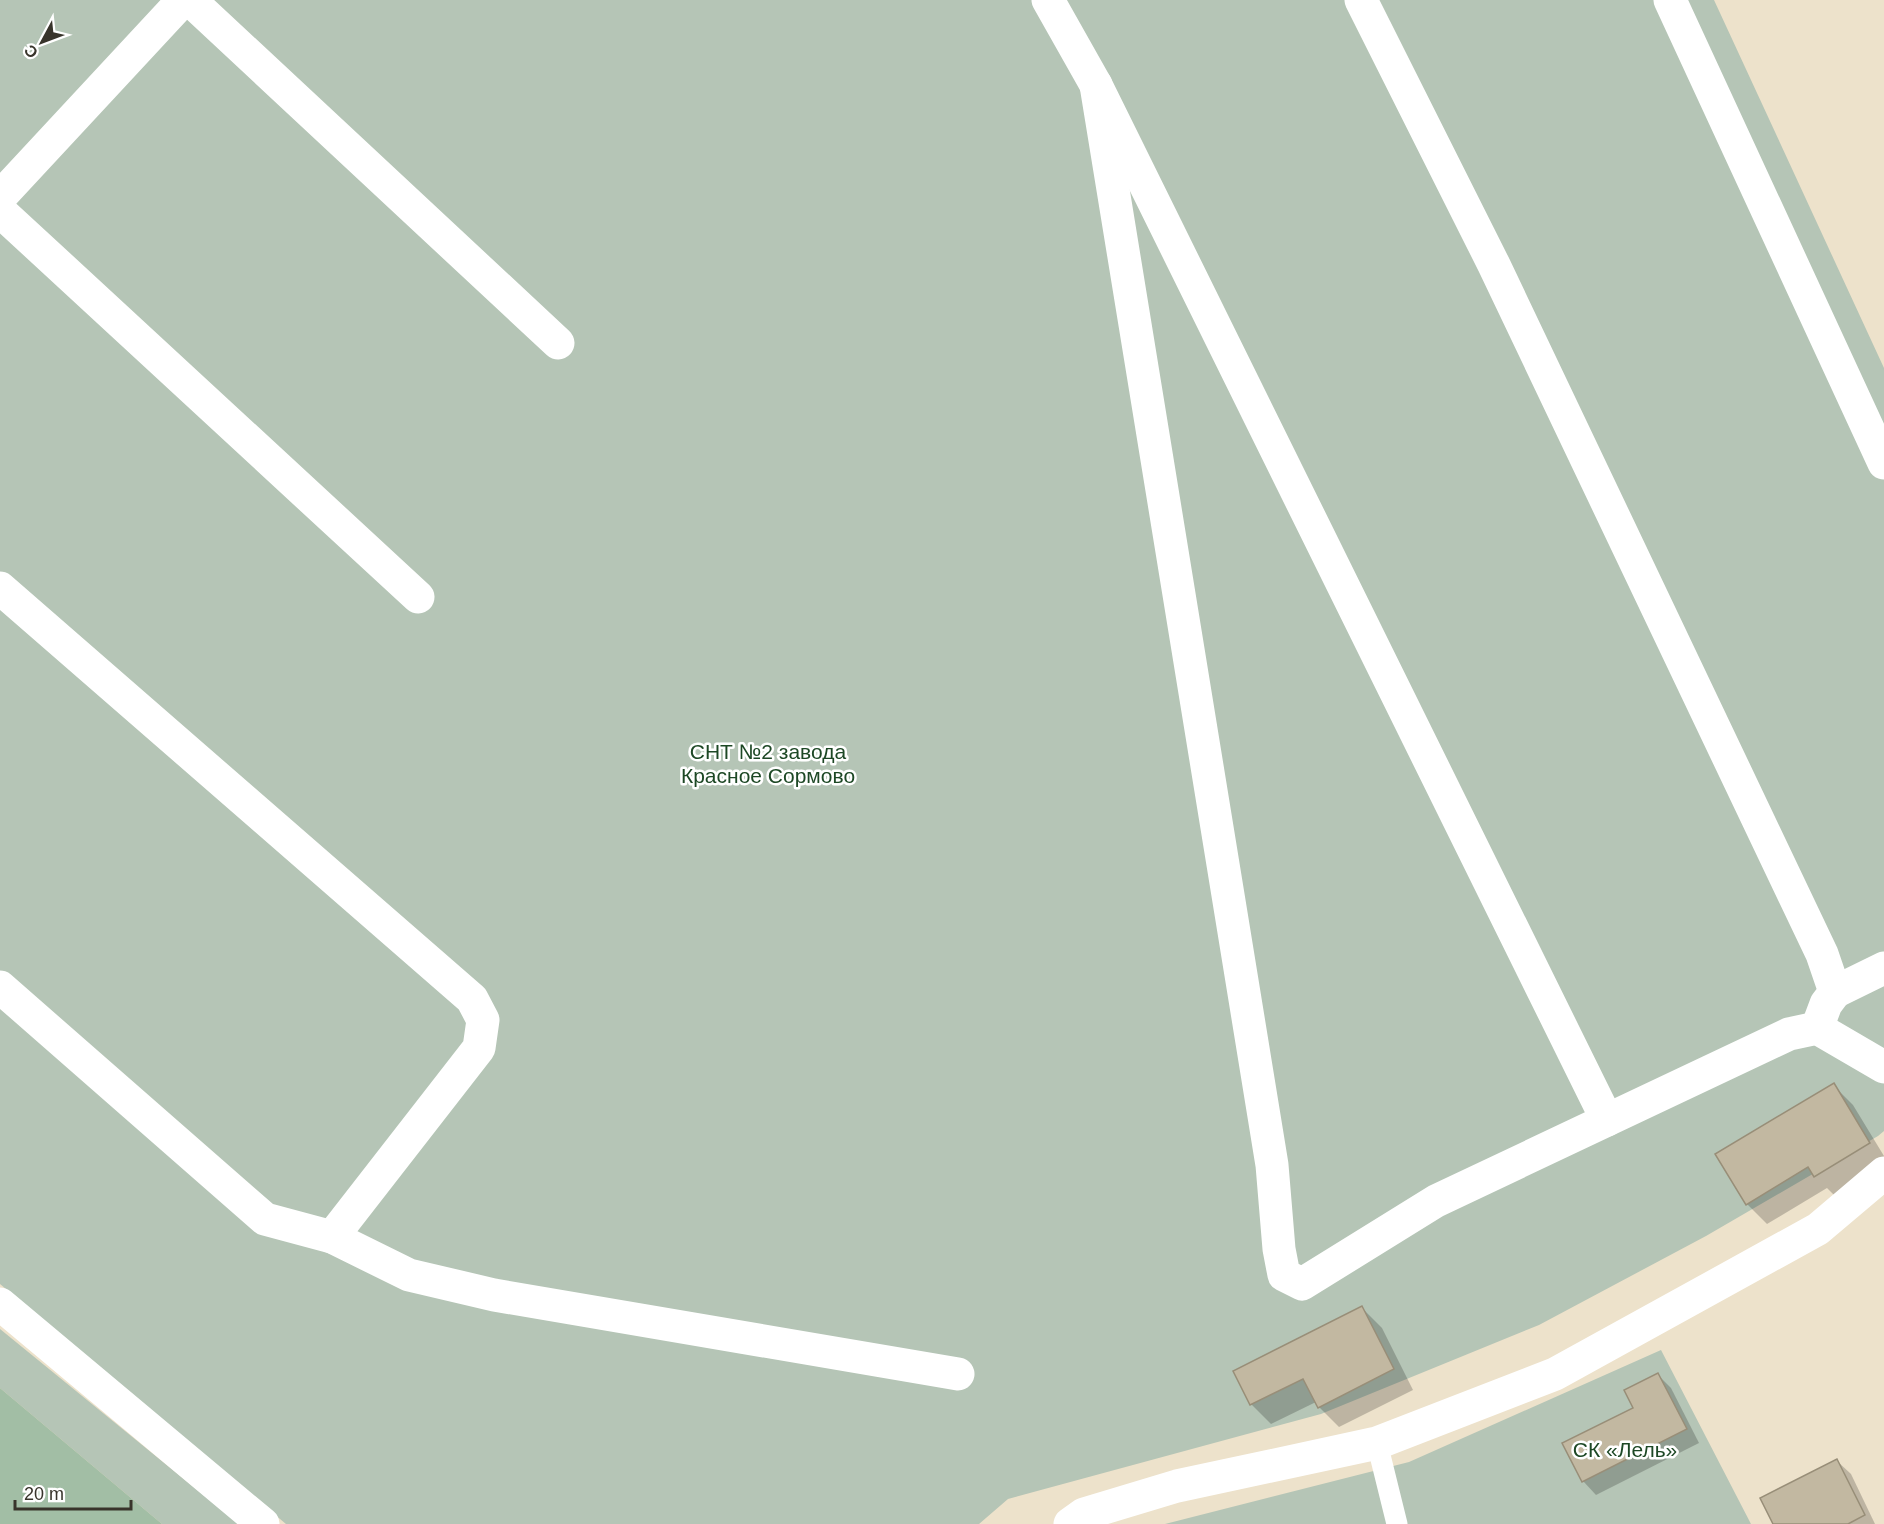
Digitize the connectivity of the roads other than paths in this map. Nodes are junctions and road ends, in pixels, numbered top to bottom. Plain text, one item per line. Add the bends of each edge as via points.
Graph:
1 (183, 0) edge
2 (190, 0) edge
3 (1048, 0) edge
4 (1361, 0) edge
5 (1670, 0) edge
6 (1096, 85) junction
7 (0, 197) edge
8 (0, 211) edge
9 (558, 343) dead end
10 (1884, 463) edge
11 (0, 588) edge
12 (418, 597) dead end
13 (1884, 968) edge
14 (0, 987) edge
15 (1835, 992) junction
16 (1817, 1028) junction
17 (1884, 1067) edge
18 (1607, 1120) junction
19 (1884, 1173) edge
20 (332, 1237) junction
21 (0, 1304) edge
22 (958, 1374) dead end
23 (1377, 1443) junction
24 (263, 1524) edge
25 (1070, 1524) edge
26 (1397, 1524) edge

1 - 7 street
2 - 9 street
3 - 6 street
4 - 15 street via 1505,286 1822,954
5 - 10 street
6 - 18 street
6 - 18 street via 1272,1165 1284,1275 1302,1284 1436,1201
8 - 12 street
11 - 20 street via 472,999 483,1020 479,1048
13 - 15 street
14 - 20 street via 265,1219
15 - 16 street
16 - 17 street
16 - 18 street via 1789,1034
19 - 23 street via 1818,1229 1555,1374
20 - 22 street via 409,1275 494,1295
21 - 24 street
23 - 25 street via 1177,1486 1084,1514
23 - 26 lane

